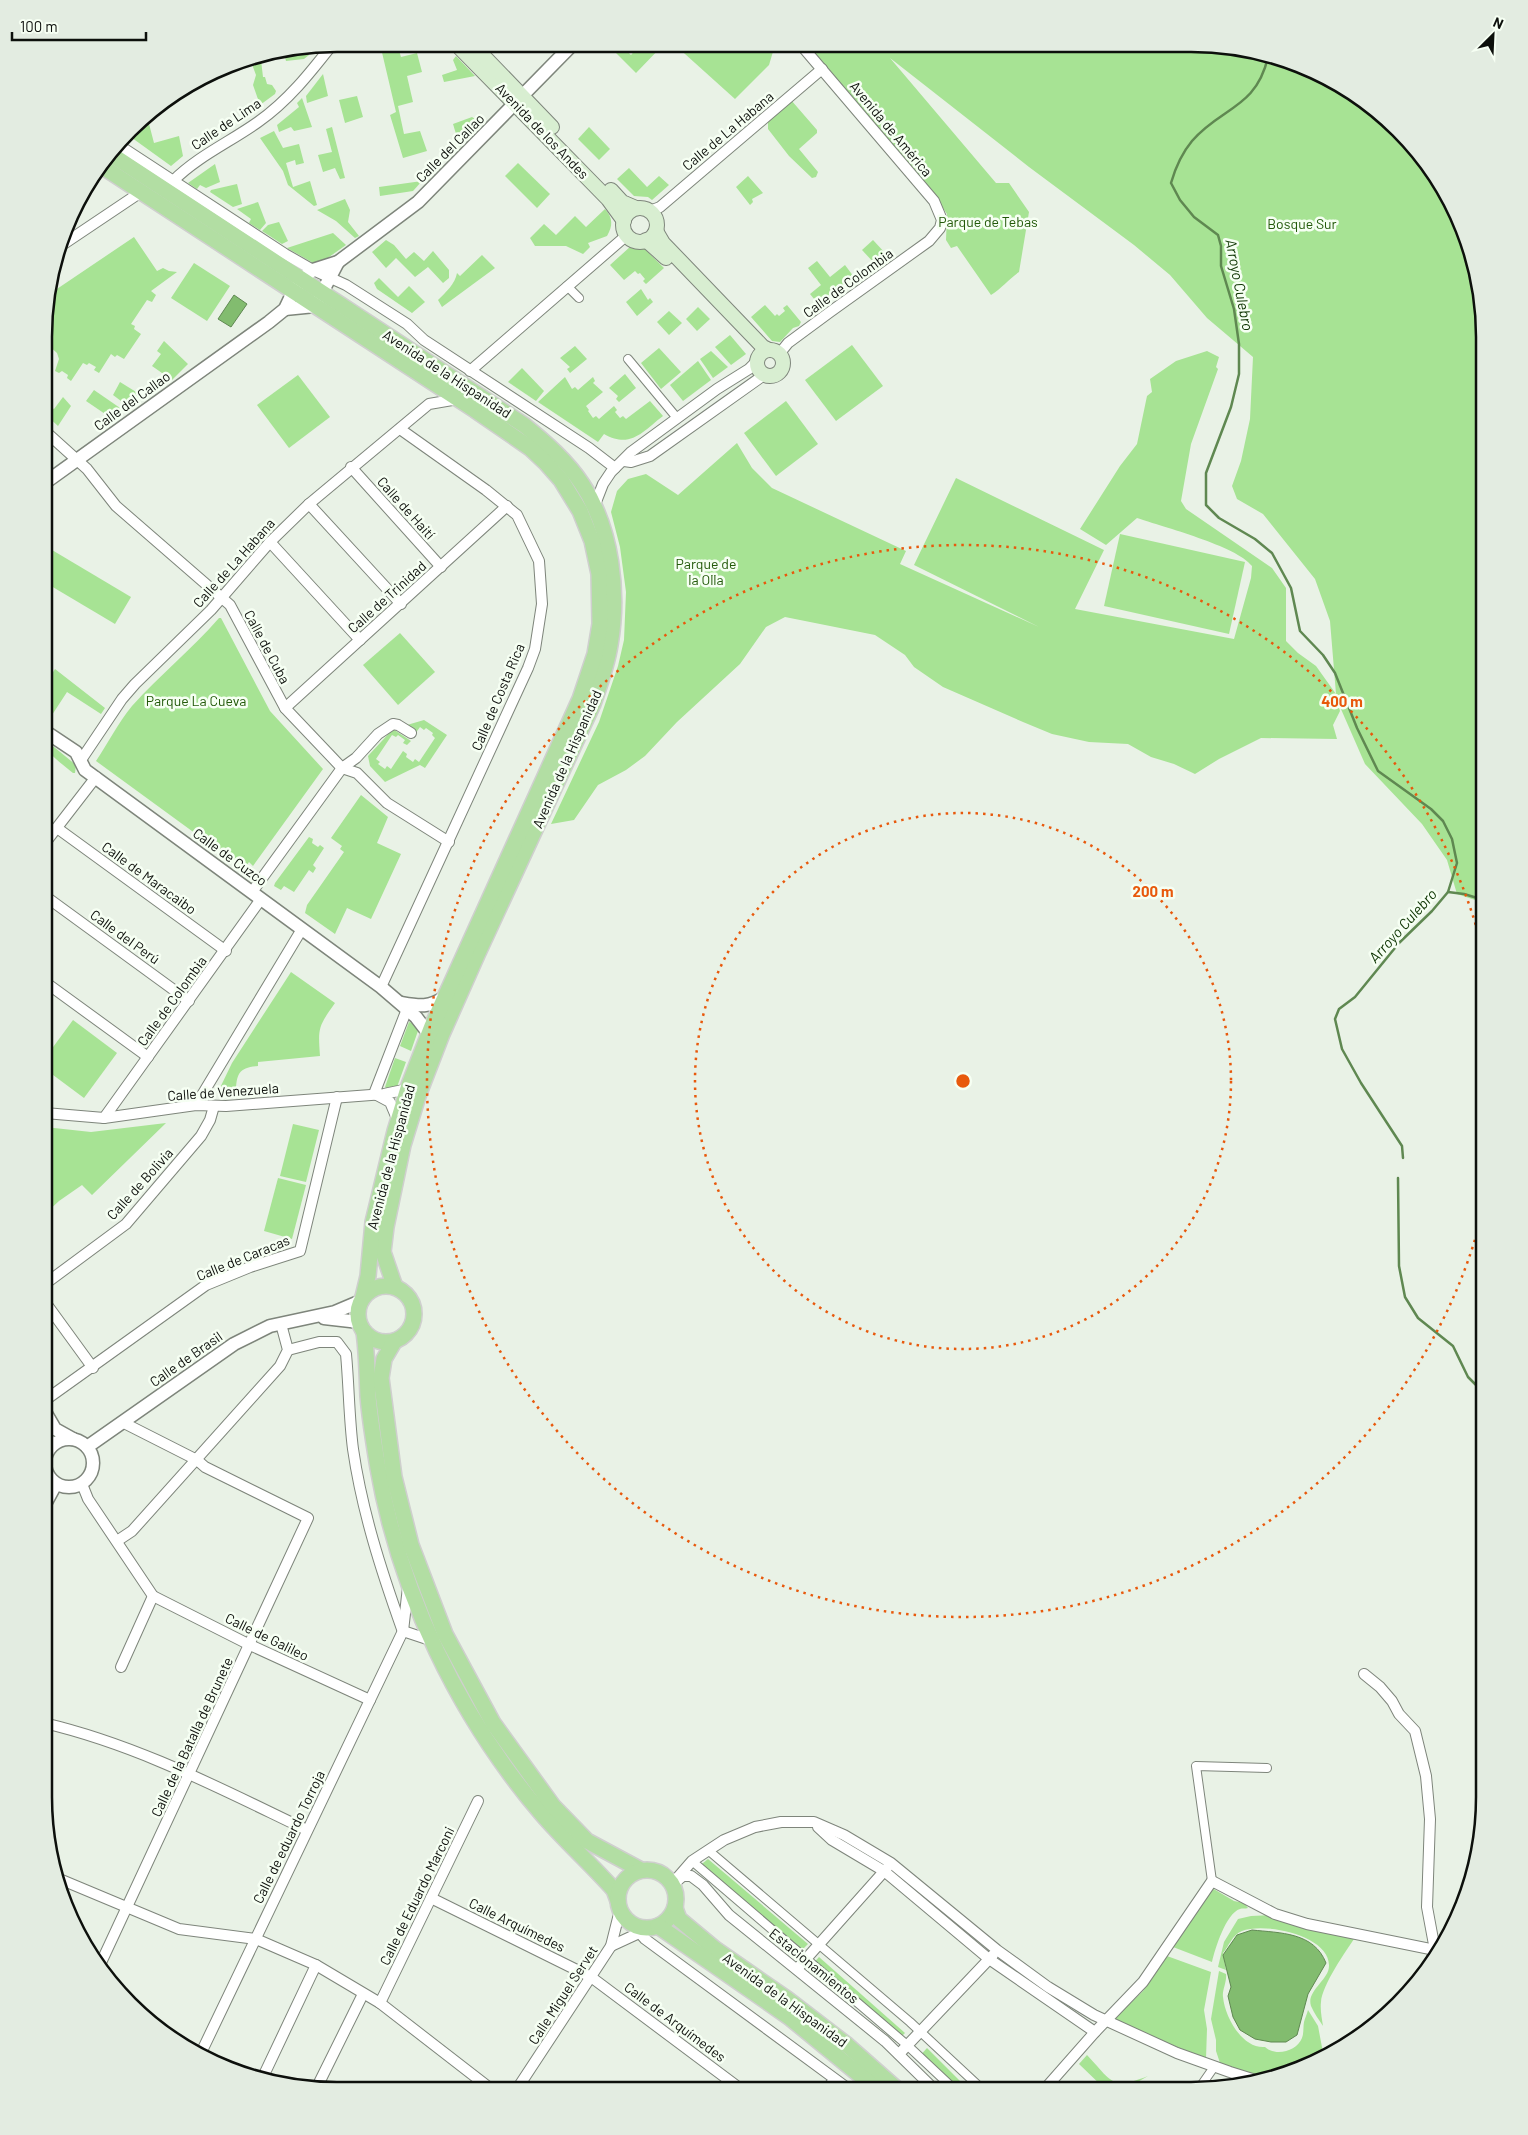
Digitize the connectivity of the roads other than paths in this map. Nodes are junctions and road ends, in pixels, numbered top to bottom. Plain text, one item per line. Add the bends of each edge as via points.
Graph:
1 (465, 52) edge
2 (479, 52) edge
3 (565, 52) edge
4 (807, 52) edge
5 (326, 53) edge
6 (822, 69) junction
7 (519, 99) junction
8 (124, 148) edge
9 (116, 158) edge
10 (107, 170) edge
11 (173, 181) junction
12 (140, 192) junction
13 (643, 210) junction
14 (624, 221) junction
15 (627, 235) junction
16 (651, 235) junction
17 (934, 237) joint
18 (70, 239) edge
19 (338, 262) junction
20 (308, 274) junction
21 (273, 279) junction
22 (327, 285) junction
23 (568, 286) junction
24 (293, 292) junction
25 (579, 298) dead end
26 (315, 306) junction
27 (285, 309) junction
28 (766, 355) junction
29 (628, 359) dead end
30 (470, 371) junction
31 (764, 374) junction
32 (427, 378) junction
33 (458, 399) junction
34 (429, 404) junction
35 (677, 418) junction
36 (400, 429) junction
37 (53, 438) edge
38 (77, 459) junction
39 (624, 461) junction
40 (351, 467) junction
41 (615, 468) junction
42 (53, 477) edge
43 (309, 504) junction
44 (507, 506) junction
45 (594, 507) junction
46 (270, 542) junction
47 (440, 567) junction
48 (221, 598) junction
49 (401, 604) junction
50 (360, 640) junction
51 (285, 708) junction
52 (411, 733) dead end
53 (53, 737) edge
54 (81, 760) junction
55 (342, 768) junction
56 (96, 777) junction
57 (57, 828) junction
58 (53, 833) edge
59 (449, 842) junction
60 (257, 895) junction
61 (53, 902) edge
62 (302, 929) junction
63 (226, 951) junction
64 (381, 987) junction
65 (53, 988) edge
66 (445, 997) junction
67 (189, 1001) junction
68 (404, 1006) junction
69 (429, 1034) junction
70 (148, 1057) junction
71 (409, 1085) junction
72 (374, 1094) junction
73 (337, 1097) junction
74 (196, 1105) junction
75 (214, 1106) junction
76 (53, 1114) edge
77 (104, 1118) junction
78 (398, 1121) junction
79 (53, 1278) edge
80 (394, 1287) junction
81 (362, 1299) junction
82 (53, 1313) edge
83 (311, 1317) junction
84 (281, 1324) junction
85 (362, 1327) junction
86 (394, 1342) junction
87 (288, 1350) junction
88 (93, 1368) junction
89 (53, 1395) edge
90 (122, 1422) junction
91 (53, 1426) edge
92 (73, 1439) junction
93 (53, 1445) edge
94 (87, 1446) junction
95 (197, 1460) junction
96 (53, 1482) edge
97 (82, 1484) junction
98 (117, 1541) junction
99 (409, 1584) junction
100 (153, 1596) junction
101 (403, 1631) junction
102 (433, 1641) junction
103 (250, 1645) junction
104 (121, 1667) dead end
105 (1364, 1674) dead end
106 (370, 1700) junction
107 (53, 1726) edge
108 (1267, 1768) dead end
109 (189, 1774) junction
110 (478, 1801) dead end
111 (308, 1830) junction
112 (708, 1850) junction
113 (692, 1861) junction
114 (887, 1867) junction
115 (641, 1870) junction
116 (1212, 1881) junction
117 (65, 1882) edge
118 (672, 1884) junction
119 (431, 1898) junction
120 (619, 1905) junction
121 (126, 1908) junction
122 (675, 1908) junction
123 (645, 1930) junction
124 (256, 1939) junction
125 (819, 1944) junction
126 (1434, 1945) edge
127 (611, 1946) junction
128 (1432, 1949) edge
129 (997, 1950) junction
130 (102, 1959) edge
131 (805, 1959) junction
132 (989, 1959) junction
133 (316, 1965) junction
134 (797, 1969) junction
135 (591, 1977) junction
136 (363, 1994) junction
137 (380, 2003) junction
138 (1106, 2021) junction
139 (920, 2031) junction
140 (1095, 2032) junction
141 (907, 2045) junction
142 (203, 2049) edge
143 (899, 2054) junction
144 (1214, 2066) junction
145 (265, 2073) edge
146 (1247, 2077) edge
147 (834, 2080) joint
148 (319, 2082) edge
149 (482, 2082) edge
150 (522, 2082) edge
151 (731, 2082) edge
152 (837, 2082) edge
153 (869, 2082) edge
154 (889, 2082) edge
155 (928, 2082) edge
156 (946, 2082) edge
157 (974, 2082) edge
158 (1051, 2082) edge
159 (1203, 2082) edge

1 - 7 main road, Avenida de los Andes
2 - 7 main road, Avenida de los Andes
3 - 7 street, Calle del Callao
4 - 6 street, Avenida de América
5 - 11 street, Calle de Lima via 302,84 259,122 205,155
6 - 13 street, Calle de La Habana via 660,207
6 - 17 street, Avenida de América via 934,201 942,220
7 - 13 main road, Avenida de los Andes via 622,202
7 - 14 main road, Avenida de los Andes
7 - 19 street, Calle del Callao via 418,202
8 - 11 street, Avenida de la Hispanidad
9 - 20 main road, Avenida de la Hispanidad
10 - 12 main road, Avenida de la Hispanidad
11 - 20 street, Avenida de la Hispanidad
12 - 18 street
12 - 21 main road, Avenida de la Hispanidad
13 - 14 main road via 631,211
13 - 16 main road via 656,220
14 - 15 main road
15 - 16 main road via 636,241
15 - 23 street
16 - 28 main road via 663,243 763,347
17 - 28 street, Calle de Colombia via 795,338
19 - 20 street, Calle del Callao
19 - 22 street, Calle del Callao
20 - 22 main road, Avenida de la Hispanidad
20 - 24 street, Calle del Callao
21 - 24 main road, Avenida de la Hispanidad
21 - 27 street via 284,296
22 - 26 street, Calle del Callao
22 - 30 street, Avenida de la Hispanidad via 346,285 407,324 424,340
22 - 45 main road, Avenida de la Hispanidad via 553,449 583,485
23 - 25 street
23 - 30 street
24 - 26 main road, Avenida de la Hispanidad
24 - 27 street, Calle del Callao
26 - 27 street
26 - 32 main road, Avenida de la Hispanidad
27 - 38 street, Calle del Callao
28 - 31 main road via 758,368
28 - 31 main road via 783,360 782,369 774,376
28 - 35 street, Calle de Colombia
29 - 35 street
30 - 41 street, Avenida de la Hispanidad via 590,448
31 - 39 street, Calle de Colombia via 650,456
32 - 33 main road, Avenida de la Hispanidad
32 - 34 street via 431,390
33 - 34 street
33 - 66 main road, Avenida de la Hispanidad via 530,448 561,480 580,510 592,541 599,574 600,606 595,654 580,699
34 - 36 street, Calle de La Habana
35 - 39 street, Calle de Colombia via 631,452
36 - 40 street, Calle de La Habana
36 - 44 street, Calle de Costa Rica
37 - 38 street, Calle de Cuba
38 - 42 street, Calle del Callao
38 - 48 street, Calle de Cuba via 116,506
39 - 41 street, Calle de Colombia
40 - 43 street, Calle de La Habana
40 - 47 street, Calle de Haití
41 - 45 street, Calle de Colombia via 603,484
43 - 46 street, Calle de La Habana
43 - 49 street
44 - 47 street, Calle de Trinidad
44 - 59 street, Calle de Costa Rica via 516,515 539,561 542,604 536,641 520,689
45 - 80 main road, Avenida de la Hispanidad via 607,542 614,614 603,674 593,704 442,1034 418,1096 394,1184 385,1236 383,1252
46 - 48 street, Calle de La Habana
46 - 50 street
47 - 49 street, Calle de Trinidad
48 - 51 street, Calle de Cuba via 230,605
48 - 54 street, Calle de La Habana via 131,689
49 - 50 street, Calle de Trinidad
50 - 51 street, Calle de Trinidad
51 - 55 street, Calle de Cuba
52 - 55 street, Calle de Colombia via 393,724
53 - 54 street, Calle de Cuzco via 76,752
54 - 56 street, Calle de Cuzco via 85,770
55 - 59 street, Calle de Cuba via 357,772 388,803
55 - 60 street, Calle de Colombia
56 - 57 street
56 - 60 street, Calle de Cuzco
57 - 58 street
57 - 63 street, Calle de Maracaibo
59 - 64 street, Calle de Costa Rica
60 - 62 street, Calle de Cuzco
60 - 63 street, Calle de Colombia
61 - 67 street, Calle del Perú
62 - 64 street, Calle de Cuzco
62 - 74 street
63 - 67 street, Calle de Colombia
64 - 68 street, Calle de Cuzco
65 - 70 street
66 - 68 street via 434,1004
66 - 69 main road, Avenida de la Hispanidad
67 - 70 street, Calle de Colombia
68 - 69 street, Calle de Cuzco
68 - 72 street, Avenida de la Hispanidad
69 - 71 main road, Avenida de la Hispanidad
70 - 77 street, Calle de Colombia
71 - 72 street, Calle de Venezuela via 398,1092
71 - 78 main road, Avenida de la Hispanidad
72 - 73 street, Calle de Venezuela
72 - 78 street via 390,1102
73 - 75 street, Calle de Venezuela
73 - 88 street, Calle de Caracas via 300,1251 206,1285
74 - 75 street, Calle de Venezuela
74 - 77 street, Calle de Venezuela
75 - 79 street, Calle de Bolivia via 201,1136 126,1224
76 - 77 street, Calle de Venezuela
78 - 81 main road, Avenida de la Hispanidad via 373,1222 368,1276
80 - 81 main road via 377,1287
80 - 86 main road via 409,1298 415,1315 409,1332
81 - 83 street, Calle de Brasil via 335,1312
81 - 85 main road via 358,1311
82 - 88 street
83 - 84 street, Calle de Brasil
83 - 85 street, Calle de Brasil
84 - 87 street
84 - 90 street, Calle de Brasil via 234,1344
85 - 86 main road via 377,1341
85 - 99 main road via 378,1466 395,1543
86 - 115 main road via 384,1359 381,1378 394,1477 411,1545 445,1634 493,1723 553,1806 587,1841
87 - 95 street via 280,1366
87 - 101 street via 320,1342 337,1342 346,1354 354,1449 364,1506
88 - 89 street, Calle de Caracas
90 - 94 street, Calle de Brasil
90 - 95 street
91 - 92 street
92 - 93 street
92 - 94 street
94 - 97 street via 93,1466
95 - 98 street via 132,1531
95 - 103 street, Calle de la Batalla de Brunete via 308,1518
96 - 97 street via 69,1488
97 - 98 street, Calle de Galileo via 88,1499
98 - 100 street, Calle de Galileo
99 - 101 street, Calle de eduardo Torroja
99 - 102 main road
100 - 103 street, Calle de Galileo
100 - 104 street
101 - 102 street
101 - 106 street, Calle de eduardo Torroja
102 - 120 main road via 459,1695 510,1773 542,1814 614,1890
103 - 106 street, Calle de Galileo
103 - 109 street, Calle de la Batalla de Brunete
105 - 126 street via 1380,1687 1415,1731 1426,1776 1430,1819 1427,1907
106 - 111 street, Calle de eduardo Torroja
107 - 109 street via 83,1732
108 - 116 street via 1196,1766
109 - 111 street
109 - 121 street, Calle de la Batalla de Brunete
110 - 119 street, Calle de Eduardo Marconi
111 - 124 street, Calle de eduardo Torroja
112 - 113 street
112 - 114 street via 755,1827 781,1822 814,1822 844,1835
112 - 125 street
113 - 118 street
113 - 131 street
114 - 125 street
114 - 129 street
114 - 132 street
115 - 118 main road via 653,1870
115 - 120 main road via 629,1876 620,1887
116 - 128 street via 1275,1914 1307,1924
116 - 138 street via 1155,1967
117 - 121 street
118 - 122 main road
118 - 134 street, Estacionamientos via 683,1876 691,1876 730,1915
119 - 135 street, Calle Arquímedes
119 - 137 street, Calle de Eduardo Marconi
120 - 123 main road
120 - 127 street, Calle Miguel Servet
121 - 124 street via 180,1929
121 - 130 street, Calle de la Batalla de Brunete
122 - 123 main road via 671,1915
122 - 154 main road, Avenida de la Hispanidad via 679,1919 715,1949 810,2016
123 - 127 street
123 - 147 street
123 - 153 main road, Avenida de la Hispanidad via 789,2017
124 - 133 street
124 - 142 street, Calle de eduardo Torroja
125 - 131 street
125 - 139 street
127 - 135 street, Calle Miguel Servet
129 - 132 street
129 - 138 street via 1048,1987
131 - 134 street
131 - 141 street
132 - 139 street
132 - 140 street
133 - 136 street
133 - 145 street
134 - 143 street, Estacionamientos
135 - 150 street, Calle Miguel Servet
135 - 151 street, Calle de Arquímedes
136 - 137 street
136 - 148 street
137 - 149 street
138 - 140 street
138 - 144 street
139 - 141 street
139 - 157 street
140 - 158 street
141 - 143 street
141 - 156 street
143 - 155 street, Estacionamientos
144 - 146 street
144 - 159 street
147 - 152 street

